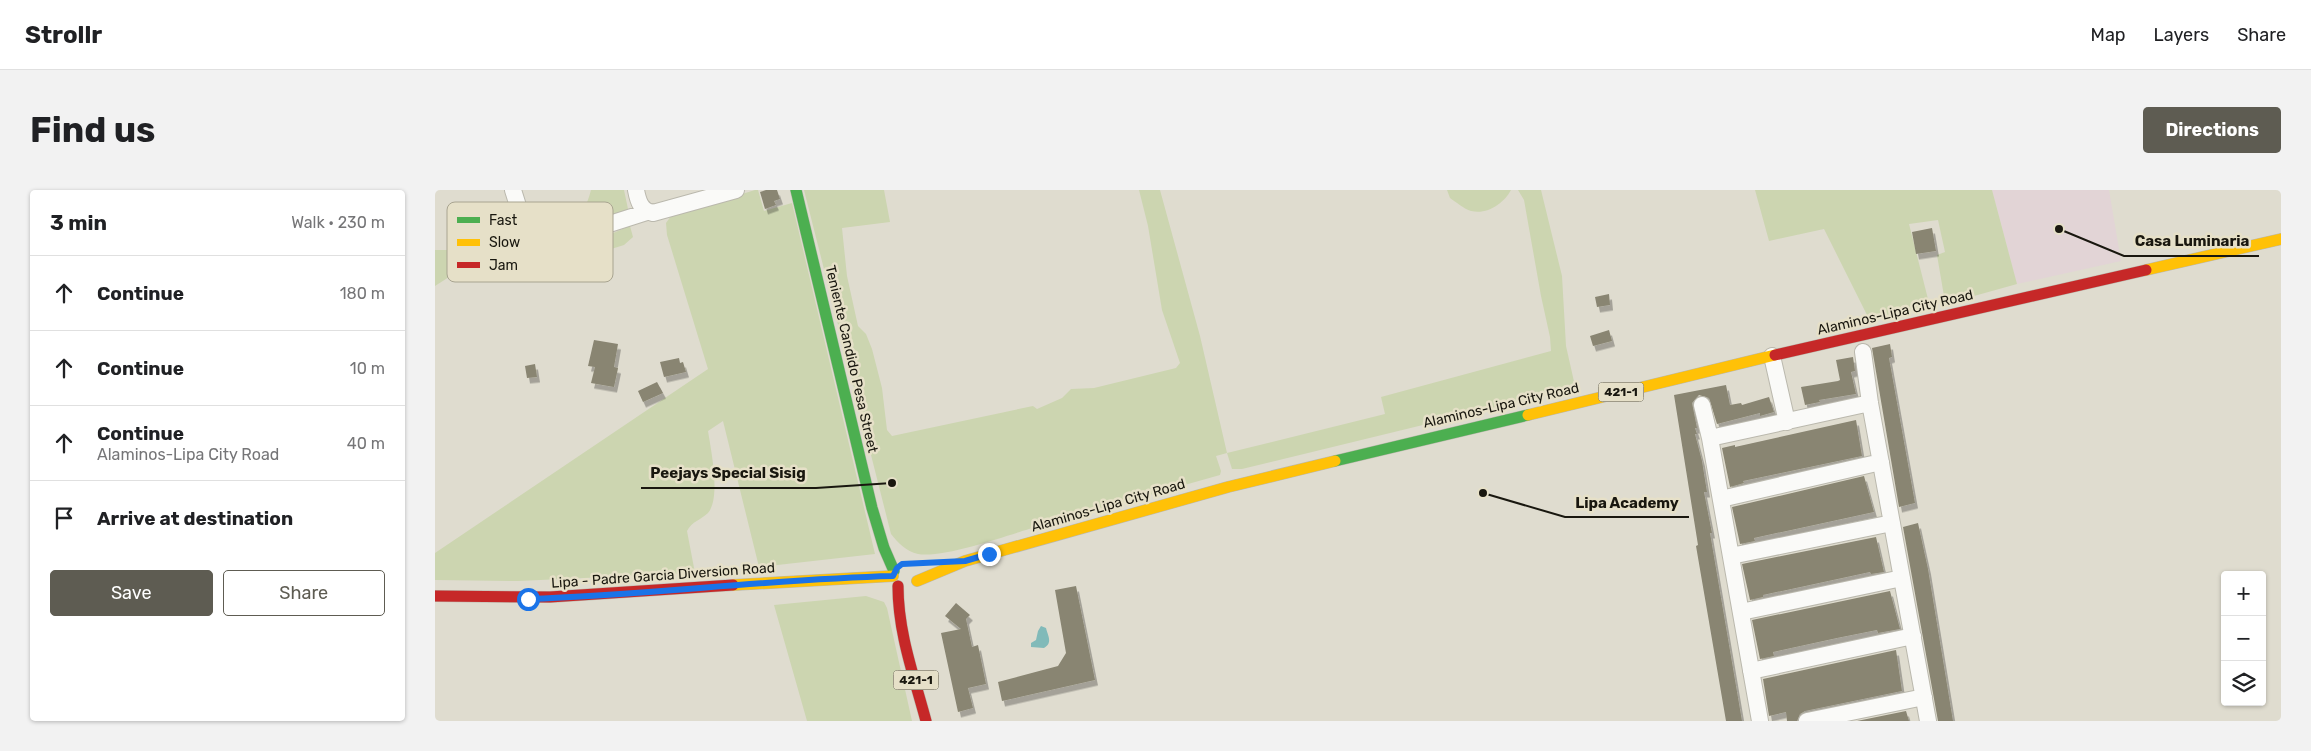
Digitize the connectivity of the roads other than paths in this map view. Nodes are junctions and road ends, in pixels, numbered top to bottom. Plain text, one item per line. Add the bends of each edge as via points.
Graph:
1 (513, 190) edge
2 (636, 190) edge
3 (736, 190) edge
4 (796, 190) edge
5 (517, 202) edge
6 (647, 212) junction
7 (613, 223) edge
8 (2281, 239) edge
9 (1863, 352) dead end
10 (1772, 356) junction
11 (1871, 403) junction
12 (1702, 404) dead end
13 (1787, 422) junction
14 (1710, 438) junction
15 (1881, 462) junction
16 (1721, 499) junction
17 (1892, 523) junction
18 (881, 534) junction
19 (1731, 556) junction
20 (965, 561) junction
21 (929, 564) dead end
22 (895, 578) junction
23 (1902, 578) junction
24 (435, 596) edge
25 (1741, 612) junction
26 (911, 613) dead end
27 (1913, 636) junction
28 (905, 639) junction
29 (1751, 671) junction
30 (1924, 697) junction
31 (926, 721) edge
32 (1760, 721) edge
33 (1807, 721) edge
34 (1928, 721) edge

1 - 5 street
2 - 6 street
3 - 6 street via 658,213
4 - 18 main road, Teniente Candido Pesa Street via 850,419
6 - 7 street
8 - 10 main road, Alaminos-Lipa City Road / 421-1
9 - 11 street
10 - 13 street
10 - 20 main road, Alaminos-Lipa City Road / 421-1 via 1229,487
11 - 13 street
11 - 15 street
12 - 14 street
13 - 14 street
14 - 16 street
15 - 16 street
15 - 17 street
16 - 19 street
17 - 19 street
17 - 23 street
18 - 22 main road, Teniente Candido Pesa Street
18 - 22 main road via 902,560
19 - 25 street
20 - 21 main road, Alaminos-Lipa City Road / 421-1
20 - 22 main road, Alaminos-Lipa City Road / 421-1 via 907,588
22 - 24 main road, Lipa - Padre Garcia Diversion Road via 819,579 582,597
22 - 28 main road, 421-1 via 898,614
23 - 25 street
23 - 27 street
25 - 29 street
26 - 28 main road, 421-1
27 - 29 street
27 - 30 street
28 - 31 main road, 421-1
29 - 32 street
30 - 33 street
30 - 34 street

